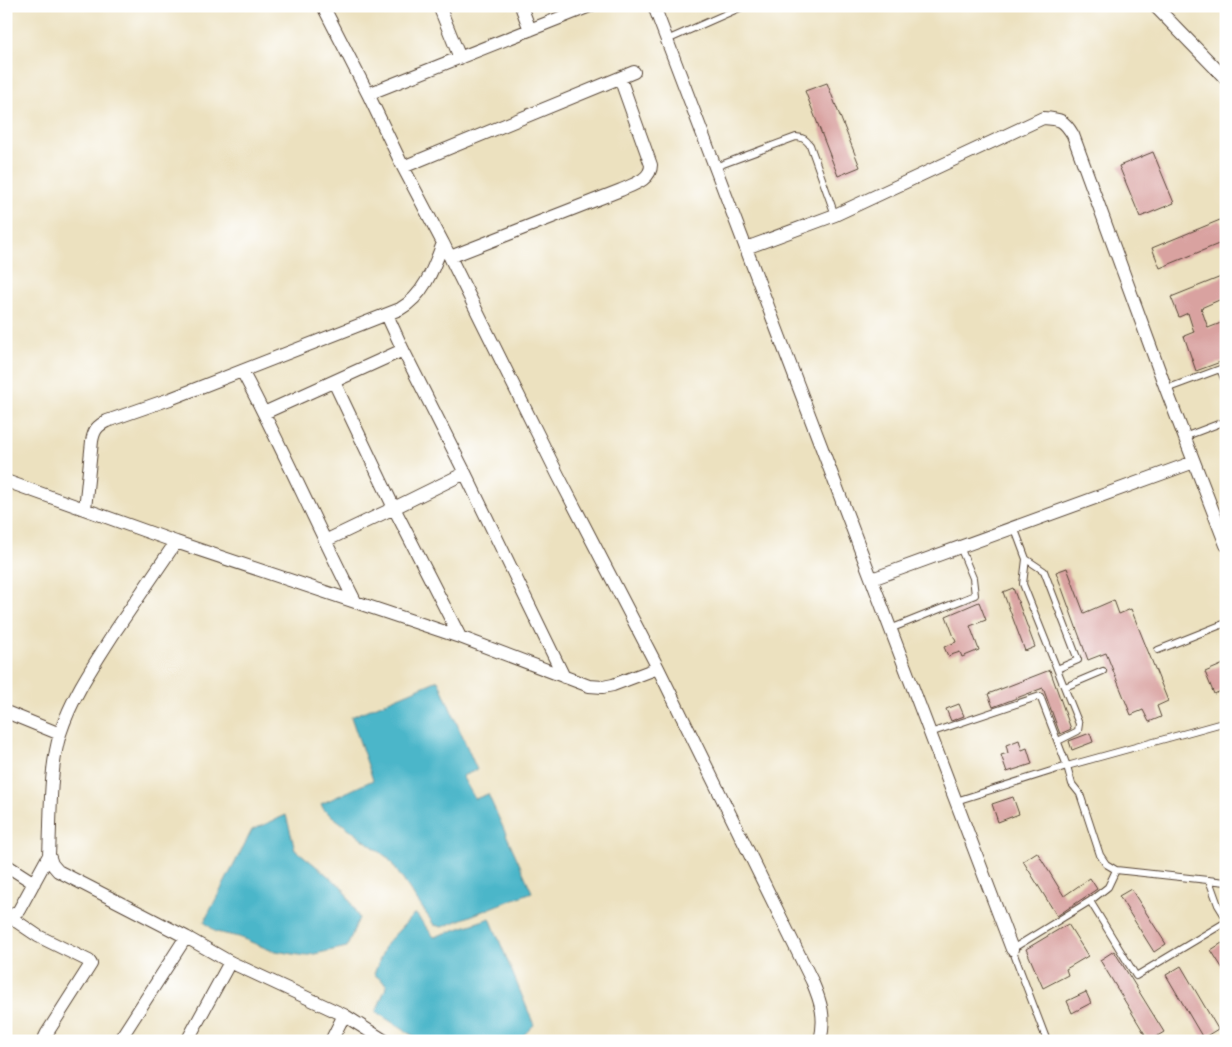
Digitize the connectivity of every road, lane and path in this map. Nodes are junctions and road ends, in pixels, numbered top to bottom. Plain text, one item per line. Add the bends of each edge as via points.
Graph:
1 (323, 6) edge
2 (439, 6) edge
3 (520, 6) edge
4 (590, 6) edge
5 (654, 6) edge
6 (744, 6) edge
7 (1155, 6) edge
8 (530, 30) junction
9 (667, 40) junction
10 (460, 58) junction
11 (634, 72) dead end
12 (620, 78) junction
13 (1226, 79) edge
14 (368, 94) junction
15 (403, 167) junction
16 (715, 167) junction
17 (835, 215) junction
18 (443, 243) junction
19 (746, 248) junction
20 (450, 257) junction
21 (387, 315) junction
22 (403, 350) junction
23 (242, 371) junction
24 (334, 382) junction
25 (1226, 383) edge
26 (1166, 389) junction
27 (264, 413) junction
28 (1226, 421) edge
29 (1184, 437) junction
30 (1194, 462) junction
31 (465, 472) junction
32 (6, 481) edge
33 (394, 508) junction
34 (85, 509) junction
35 (1014, 527) junction
36 (325, 541) junction
37 (1225, 541) edge
38 (176, 542) junction
39 (960, 547) junction
40 (1026, 559) junction
41 (872, 580) junction
42 (355, 601) junction
43 (1226, 623) edge
44 (890, 629) junction
45 (460, 637) junction
46 (1158, 650) dead end
47 (658, 668) junction
48 (1057, 669) junction
49 (1103, 671) dead end
50 (564, 677) junction
51 (1065, 687) junction
52 (6, 712) edge
53 (1226, 722) edge
54 (930, 733) junction
55 (60, 734) junction
56 (1058, 741) junction
57 (1067, 766) junction
58 (956, 801) junction
59 (49, 855) junction
60 (6, 865) edge
61 (1116, 870) junction
62 (1209, 880) junction
63 (1226, 882) edge
64 (34, 883) junction
65 (1090, 901) junction
66 (8, 918) edge
67 (1226, 920) edge
68 (186, 937) junction
69 (1012, 949) junction
70 (230, 962) junction
71 (344, 1015) junction
72 (47, 1041) edge
73 (119, 1041) edge
74 (187, 1041) edge
75 (331, 1041) edge
76 (385, 1041) edge
77 (820, 1041) edge
78 (1047, 1041) edge

1 - 14 street
2 - 10 street
3 - 8 street
4 - 8 street
5 - 9 street
6 - 9 lane
7 - 13 street
8 - 10 street
9 - 16 street
10 - 14 street
11 - 12 street
12 - 15 street
12 - 20 street via 651,165 647,176 621,190
14 - 15 street
15 - 18 street
16 - 17 lane via 796,137 805,138
16 - 19 street
17 - 19 street
17 - 26 street via 1043,118 1065,123 1074,135
18 - 20 street
18 - 21 street via 416,296 407,305
19 - 41 street
20 - 47 street
21 - 22 street
21 - 23 street
22 - 24 street
22 - 31 street
23 - 27 street
23 - 34 street via 98,426 92,441
24 - 27 street
24 - 33 street
25 - 26 lane via 1220,369
26 - 29 street
27 - 36 street
28 - 29 lane
29 - 30 street
30 - 35 street
30 - 37 street
31 - 33 street
31 - 50 street
32 - 34 street
33 - 36 street
33 - 45 street
34 - 38 street
35 - 39 street
35 - 40 lane
36 - 42 street
38 - 42 street
38 - 55 street via 93,665 71,705
39 - 41 street
39 - 44 lane via 973,578 975,595
40 - 48 lane via 1023,584
40 - 48 lane via 1044,571 1078,660
41 - 44 street
42 - 45 street
43 - 46 lane
44 - 54 street
45 - 50 street
47 - 50 street via 602,688
47 - 77 street via 820,998 823,1030
48 - 51 lane
49 - 51 lane
51 - 56 lane via 1079,724 1078,732
52 - 55 street
53 - 57 lane
54 - 56 lane via 1040,696
54 - 58 street
55 - 59 street via 53,775
56 - 57 lane
57 - 58 lane
57 - 61 lane via 1100,855
58 - 69 street
59 - 64 street
59 - 68 street via 58,871
60 - 64 street
61 - 62 lane
61 - 65 lane via 1108,887
62 - 63 lane
62 - 67 lane
64 - 66 street via 20,910
65 - 67 lane via 1136,976
65 - 69 lane
66 - 72 street via 92,964 47,1033
68 - 70 street
68 - 73 street
69 - 78 lane
70 - 71 street
70 - 74 street
71 - 75 street
71 - 76 street

